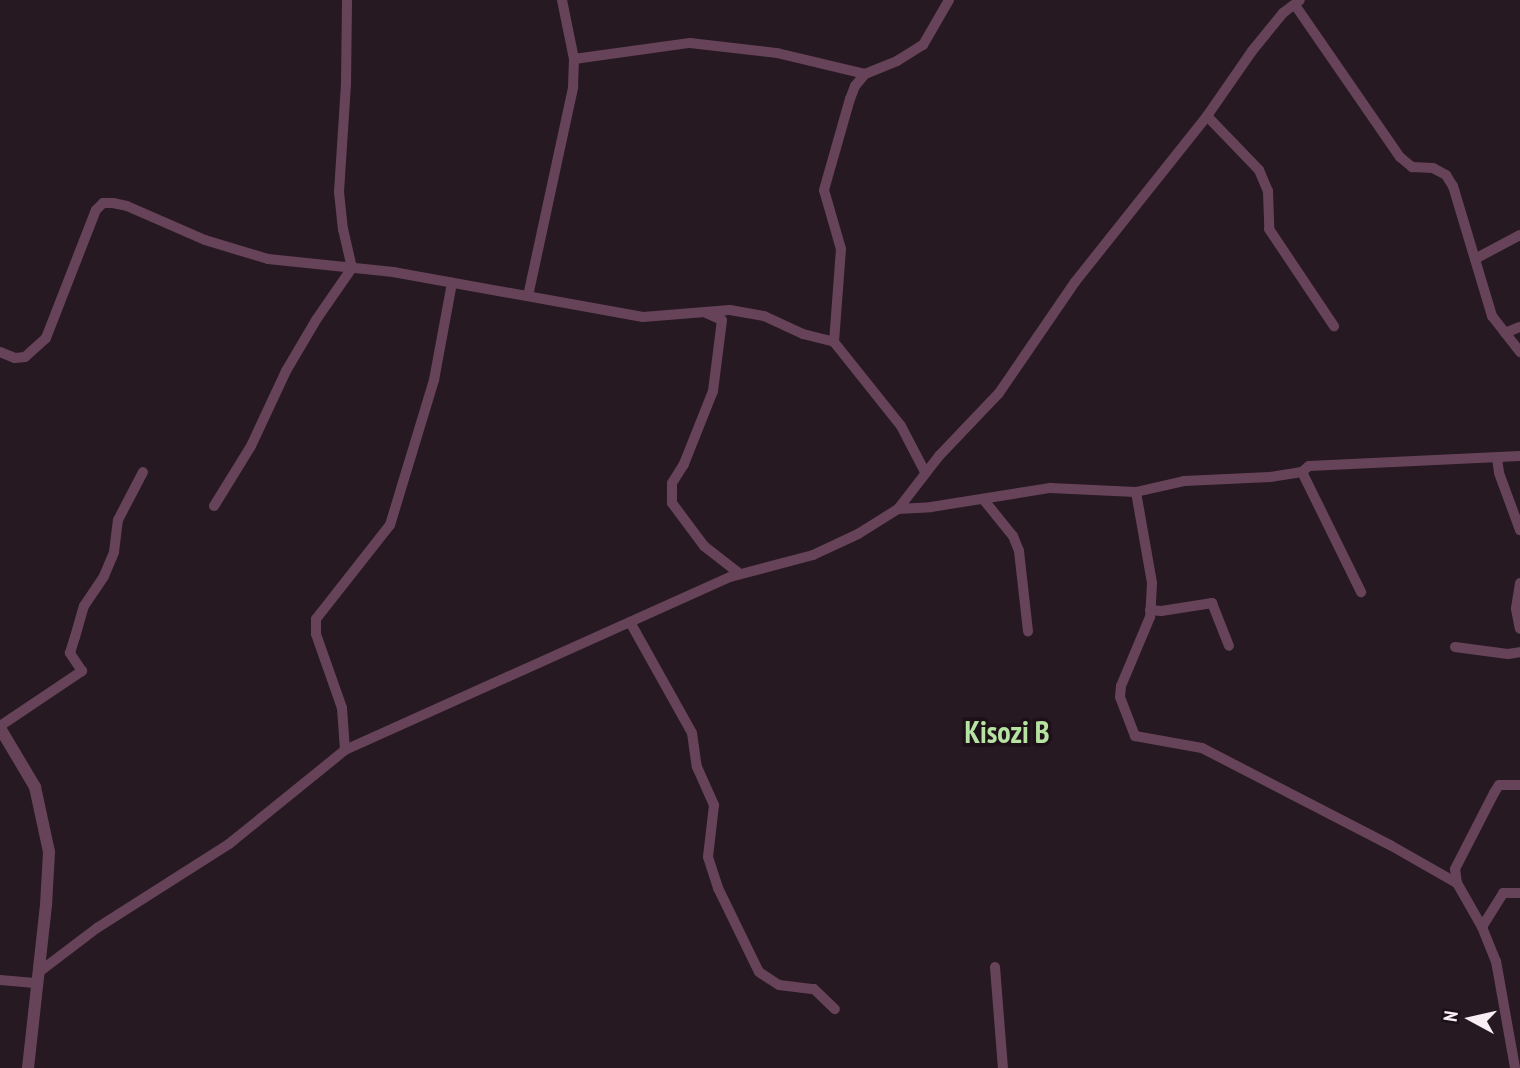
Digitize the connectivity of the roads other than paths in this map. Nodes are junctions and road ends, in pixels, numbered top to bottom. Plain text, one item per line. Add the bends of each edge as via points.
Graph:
1 (347, 0) edge
2 (562, 0) edge
3 (949, 0) edge
4 (1297, 2) edge
5 (574, 59) junction
6 (865, 74) junction
7 (1206, 117) junction
8 (1520, 235) edge
9 (1475, 259) junction
10 (352, 268) junction
11 (452, 283) junction
12 (528, 296) junction
13 (705, 312) junction
14 (1334, 326) dead end
15 (1520, 327) edge
16 (1505, 333) junction
17 (834, 342) junction
18 (0, 352) edge
19 (1520, 352) edge
20 (1520, 456) edge
21 (1497, 458) junction
22 (143, 472) dead end
23 (925, 472) junction
24 (1302, 472) junction
25 (916, 487) junction
26 (1136, 492) junction
27 (983, 499) junction
28 (214, 506) dead end
29 (931, 507) junction
30 (898, 509) junction
31 (1520, 530) edge
32 (740, 573) junction
33 (1520, 583) edge
34 (1361, 592) dead end
35 (1150, 610) junction
36 (630, 622) junction
37 (1520, 629) edge
38 (1028, 631) dead end
39 (1229, 646) dead end
40 (1455, 647) dead end
41 (1520, 652) edge
42 (0, 727) edge
43 (345, 750) junction
44 (1520, 785) edge
45 (1457, 883) junction
46 (1520, 893) edge
47 (1482, 927) junction
48 (995, 967) dead end
49 (39, 977) junction
50 (0, 980) edge
51 (835, 1009) dead end
52 (28, 1068) edge
53 (1003, 1068) edge
54 (1515, 1068) edge

1 - 10 street via 339,192
2 - 5 street
3 - 6 street via 923,45
4 - 7 street via 1252,51
4 - 9 street via 1400,157 1412,167 1433,168 1446,175
5 - 6 street via 690,43 777,53
5 - 12 street via 565,138
6 - 17 street via 855,86 824,190 842,249
7 - 14 street via 1259,170 1268,191 1269,229
7 - 23 street via 1075,282 999,393
8 - 9 street
9 - 16 street via 1493,316
10 - 11 street
10 - 18 street via 268,259 205,240 127,206 103,204 96,211 46,338 25,357
10 - 28 street via 310,330 251,446
11 - 12 street
11 - 43 street via 434,380 390,525 316,619 316,634 342,708
12 - 13 street via 643,317
13 - 17 street via 748,311
13 - 32 street via 722,320 713,391 672,483 672,503 704,546
15 - 16 street
16 - 19 street
17 - 23 street via 901,426
20 - 21 street
21 - 24 street via 1385,460 1309,466
21 - 31 street
22 - 42 street via 118,520 114,552 104,576 84,606 70,653 82,671
23 - 25 street
24 - 26 street via 1232,481 1184,481
24 - 34 street
25 - 29 street
25 - 30 street
26 - 27 street via 1050,488
26 - 35 street via 1152,583
27 - 29 street
27 - 38 street via 1013,536 1019,551
29 - 30 street
30 - 32 street via 813,555
32 - 36 street
33 - 37 street via 1516,608
35 - 39 street via 1212,603
35 - 45 street via 1121,686 1120,697 1135,736 1202,748
36 - 43 street
36 - 51 street via 692,733 697,767 714,806 708,857 759,972 779,985 814,989
40 - 41 street
42 - 49 street via 36,786 45,821 48,876
43 - 49 street via 229,844 97,928
44 - 45 street via 1499,785 1455,869
45 - 47 street
46 - 47 street via 1503,893
47 - 54 street via 1496,961
48 - 53 street
49 - 50 street
49 - 52 street

